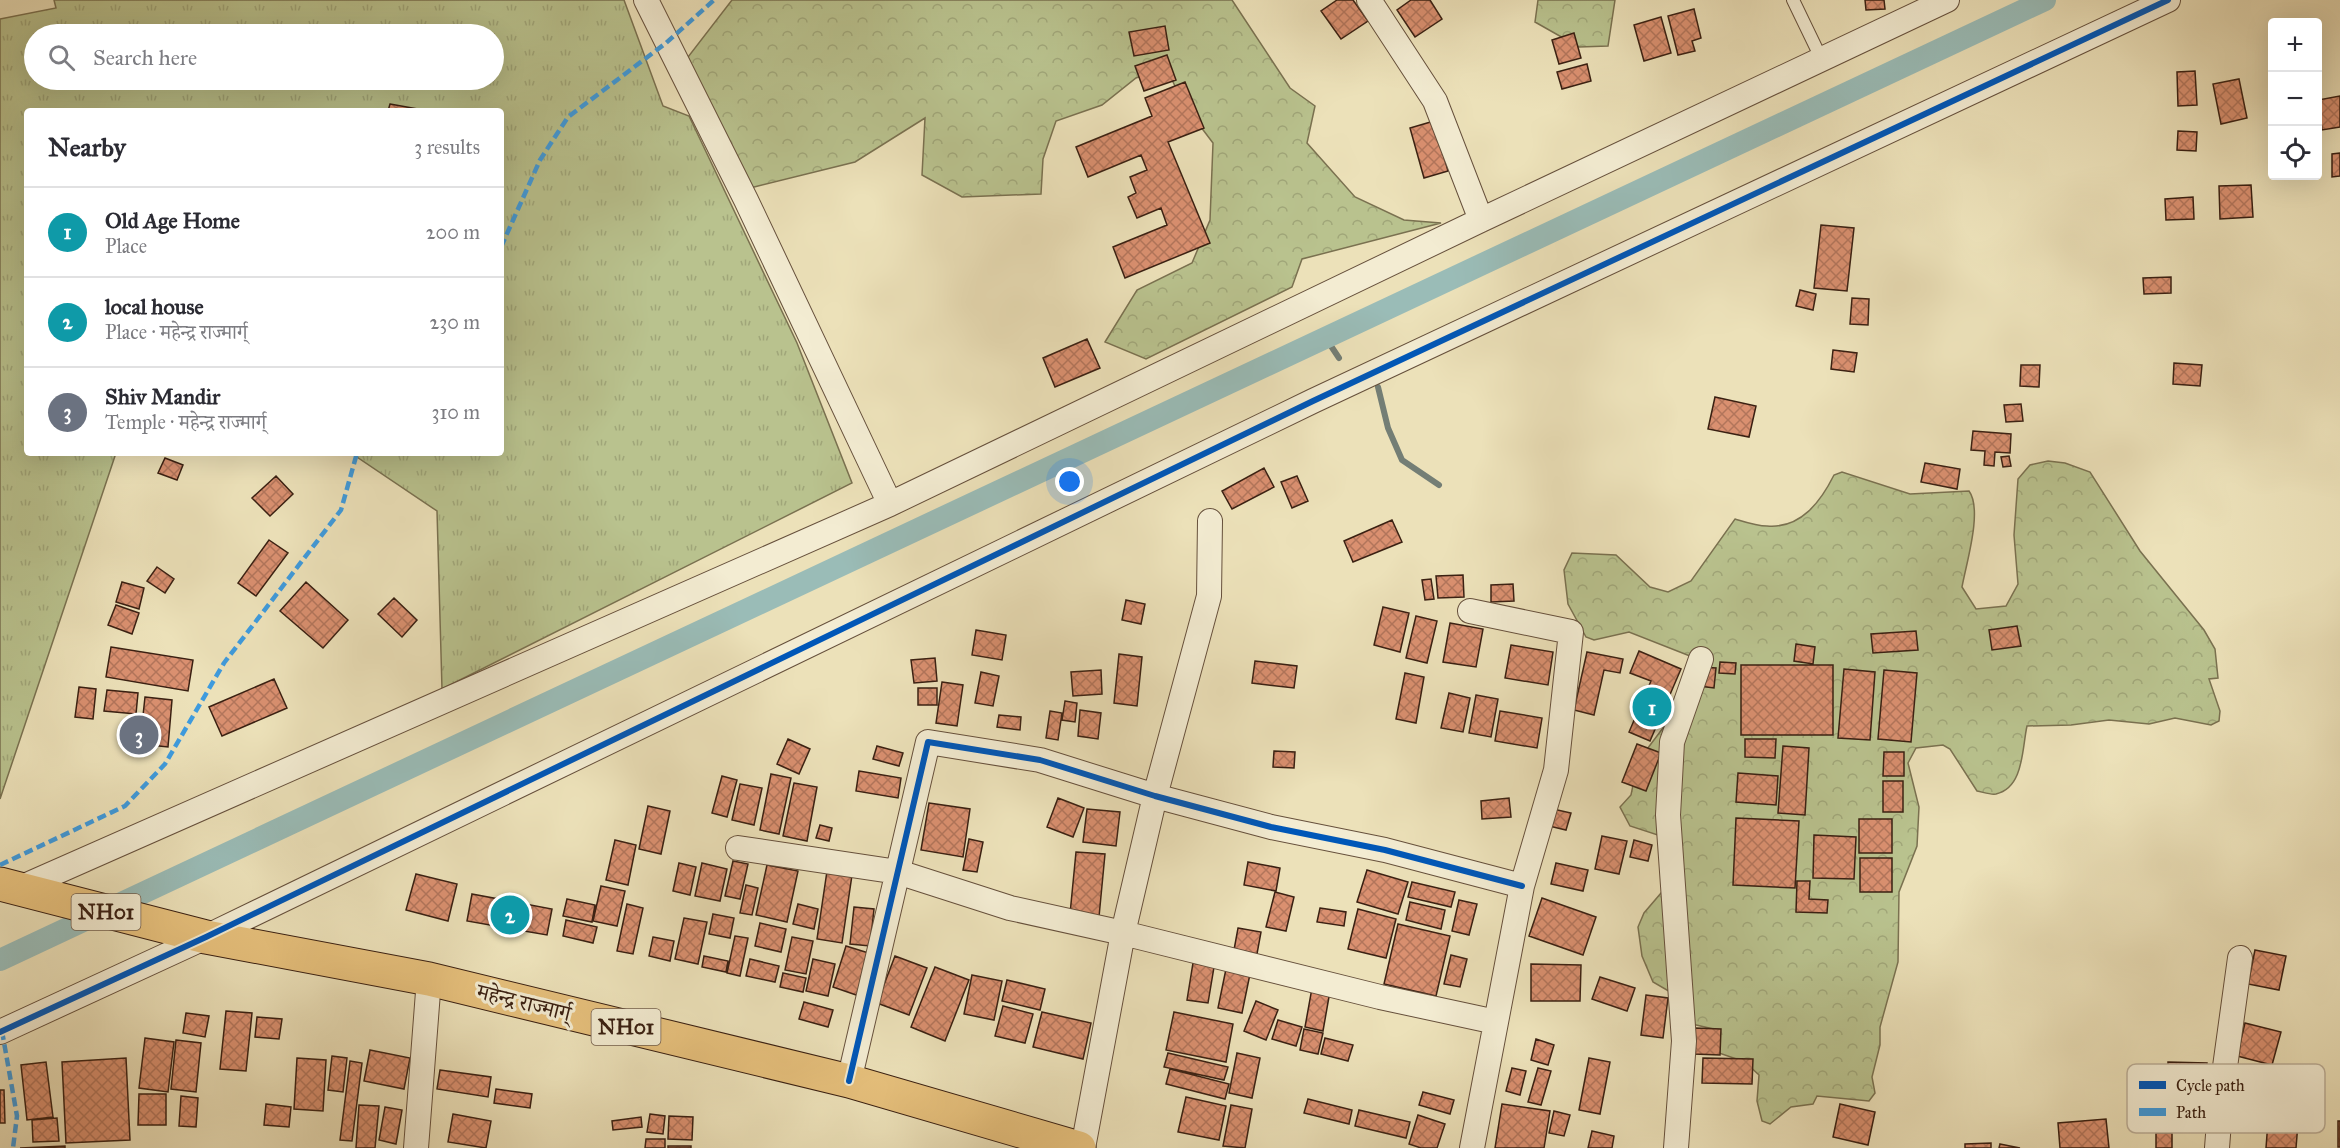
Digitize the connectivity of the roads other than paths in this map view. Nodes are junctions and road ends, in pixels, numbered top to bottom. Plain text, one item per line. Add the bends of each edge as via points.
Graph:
1 (646, 0) edge
2 (1370, 0) edge
3 (1792, 0) edge
4 (1947, 0) edge
5 (2168, 0) edge
6 (1821, 58) junction
7 (1481, 220) junction
8 (890, 504) junction
9 (1210, 521) dead end
10 (1470, 611) dead end
11 (1701, 659) dead end
12 (1155, 796) junction
13 (738, 848) dead end
14 (898, 872) junction
15 (1522, 886) junction
16 (21, 890) edge
17 (1123, 933) junction
18 (206, 937) junction
19 (2240, 958) dead end
20 (429, 979) junction
21 (1496, 1022) junction
22 (0, 1032) edge
23 (2225, 1064) edge
24 (849, 1081) junction
25 (2218, 1133) edge
26 (416, 1148) edge
27 (1081, 1148) edge
28 (1472, 1148) edge
29 (1676, 1148) edge
30 (2217, 1148) edge

1 - 8 street
2 - 7 street via 1435,101
3 - 6 lane
4 - 6 street
5 - 18 street via 1313,401
6 - 7 street
7 - 8 street
8 - 16 street
9 - 12 street via 1209,596
10 - 15 street via 1571,632 1556,770
11 - 29 street via 1672,742 1669,804 1684,1041
12 - 14 street via 1040,760 928,742
12 - 15 street
12 - 17 street
13 - 14 street
14 - 17 street via 1010,908
14 - 24 street
15 - 21 street
16 - 18 highway, महेन्द्र राज्मार्ग् / NH01
17 - 21 street
17 - 27 street
18 - 20 highway, महेन्द्र राज्मार्ग् / NH01
18 - 22 street
19 - 23 street
20 - 24 highway, महेन्द्र राज्मार्ग् / NH01
20 - 26 street
21 - 28 street
24 - 27 highway, महेन्द्र राज्मार्ग् / NH01
25 - 30 street

